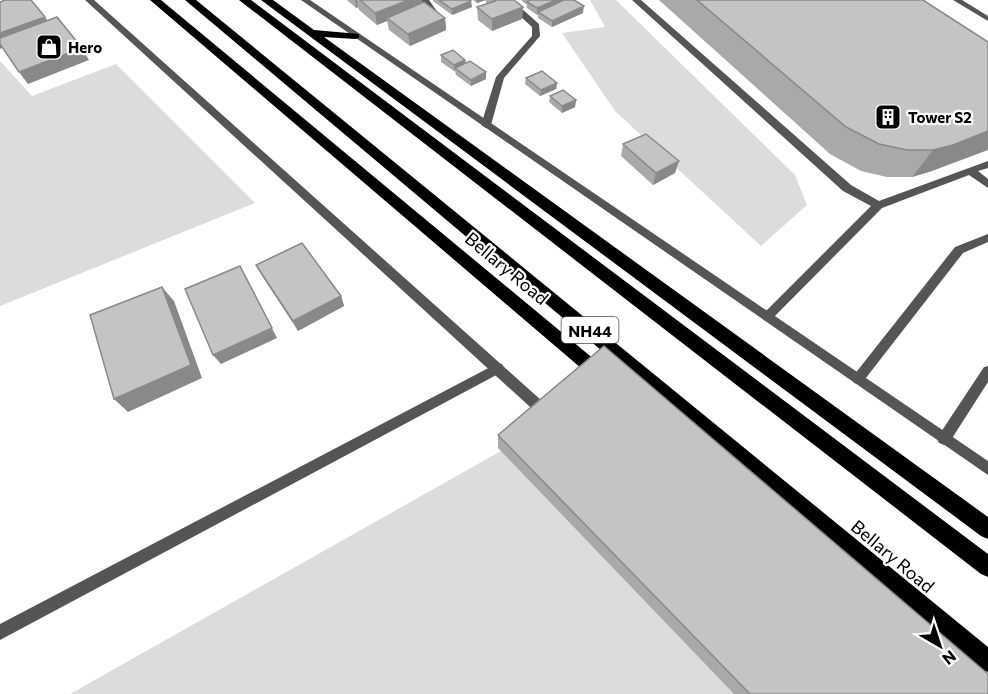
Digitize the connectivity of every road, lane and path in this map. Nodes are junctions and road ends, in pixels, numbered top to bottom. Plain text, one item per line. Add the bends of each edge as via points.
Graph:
1 (89, 0) edge
2 (155, 0) edge
3 (190, 0) edge
4 (244, 0) edge
5 (266, 0) edge
6 (305, 0) edge
7 (425, 0) edge
8 (507, 0) edge
9 (636, 0) edge
10 (957, 0) edge
11 (988, 19) edge
12 (444, 20) edge
13 (313, 33) junction
14 (355, 36) junction
15 (486, 124) junction
16 (988, 164) edge
17 (970, 170) junction
18 (988, 184) edge
19 (878, 205) junction
20 (988, 238) edge
21 (768, 316) junction
22 (498, 368) junction
23 (988, 370) edge
24 (858, 379) junction
25 (616, 388) edge
26 (559, 425) edge
27 (944, 439) junction
28 (988, 469) edge
29 (988, 529) edge
30 (988, 567) edge
31 (0, 632) edge
32 (988, 661) edge

1 - 22 street
2 - 25 highway, Bellary Road
3 - 32 highway, Bellary Road / NH44
4 - 30 highway, NH44
5 - 13 highway
6 - 14 street
7 - 12 street via 435,15
8 - 15 street via 536,26 536,36 500,77
9 - 19 street via 847,188
10 - 11 street
13 - 14 highway
13 - 29 highway
14 - 15 street
15 - 21 street
16 - 17 street
17 - 18 street
17 - 19 street
19 - 21 street
20 - 24 street via 959,250
21 - 24 street
22 - 26 street
22 - 31 street
23 - 27 street
24 - 27 street
27 - 28 street

